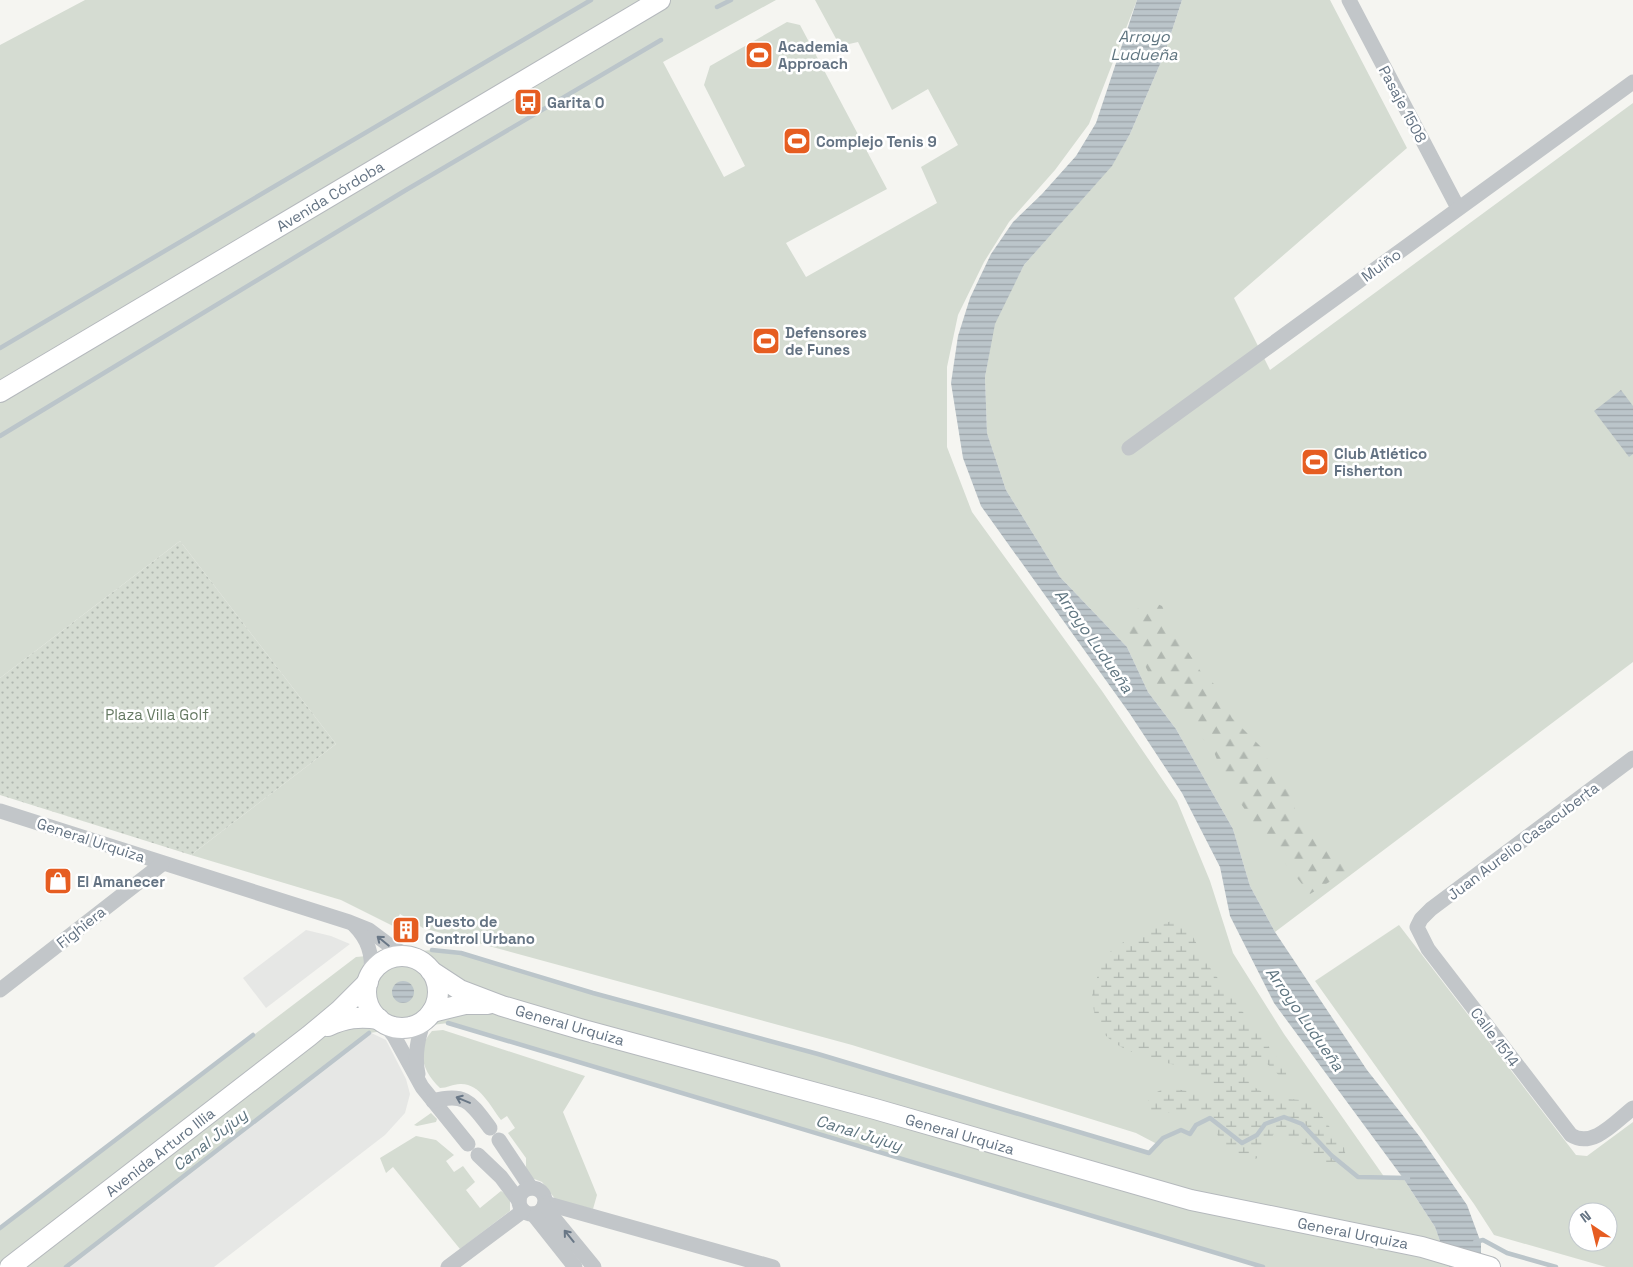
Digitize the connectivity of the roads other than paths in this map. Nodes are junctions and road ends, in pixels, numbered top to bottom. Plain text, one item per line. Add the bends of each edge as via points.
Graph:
1 (660, 0) edge
2 (1349, 0) edge
3 (1633, 82) edge
4 (1458, 208) junction
5 (0, 392) edge
6 (1128, 448) dead end
7 (1633, 758) edge
8 (0, 811) edge
9 (162, 864) junction
10 (353, 924) junction
11 (1417, 927) joint
12 (413, 958) junction
13 (431, 971) junction
14 (369, 978) junction
15 (0, 990) edge
16 (502, 1006) junction
17 (428, 1016) junction
18 (381, 1021) junction
19 (308, 1036) junction
20 (422, 1087) junction
21 (433, 1101) junction
22 (1633, 1108) edge
23 (510, 1156) junction
24 (492, 1169) junction
25 (531, 1188) junction
26 (533, 1207) junction
27 (10, 1267) edge
28 (448, 1267) edge
29 (575, 1267) edge
30 (594, 1267) edge
31 (773, 1267) edge
32 (1490, 1267) edge

1 - 5 main road, Avenida Córdoba
2 - 4 street, Pasaje 1508
3 - 4 street, Muiño
4 - 6 street, Muiño
7 - 11 street, Juan Aurelio Casacuberta via 1431,909
8 - 9 street, General Urquiza
9 - 10 street, General Urquiza
9 - 15 street, Fighiera
12 -> 10 street, General Urquiza via 392,948 369,930
10 - 14 street via 371,952
11 - 22 street, Calle 1514 via 1428,949 1563,1127 1579,1140 1588,1141
12 - 13 main road
12 - 14 main road via 400,956 389,959
13 - 16 main road, General Urquiza via 455,987
13 - 17 main road via 438,992
14 - 18 main road via 368,1001
14 - 19 main road, Avenida Arturo Illia via 339,1011
16 - 17 main road, General Urquiza via 466,1004
16 - 32 main road, General Urquiza via 1191,1200 1422,1247
17 - 18 main road via 404,1028
17 - 20 street via 418,1037 416,1054
18 - 19 main road, Avenida Arturo Illia via 361,1016 346,1019
18 - 20 street via 394,1036
19 - 27 main road, Avenida Arturo Illia
20 - 21 street
23 -> 21 street via 472,1104 464,1099 448,1097
21 - 24 street
23 - 24 street
23 - 25 street
24 - 26 street
25 - 26 street via 541,1192
25 - 26 street via 521,1194
26 - 28 street
26 - 29 street
30 -> 26 street
26 - 31 street

